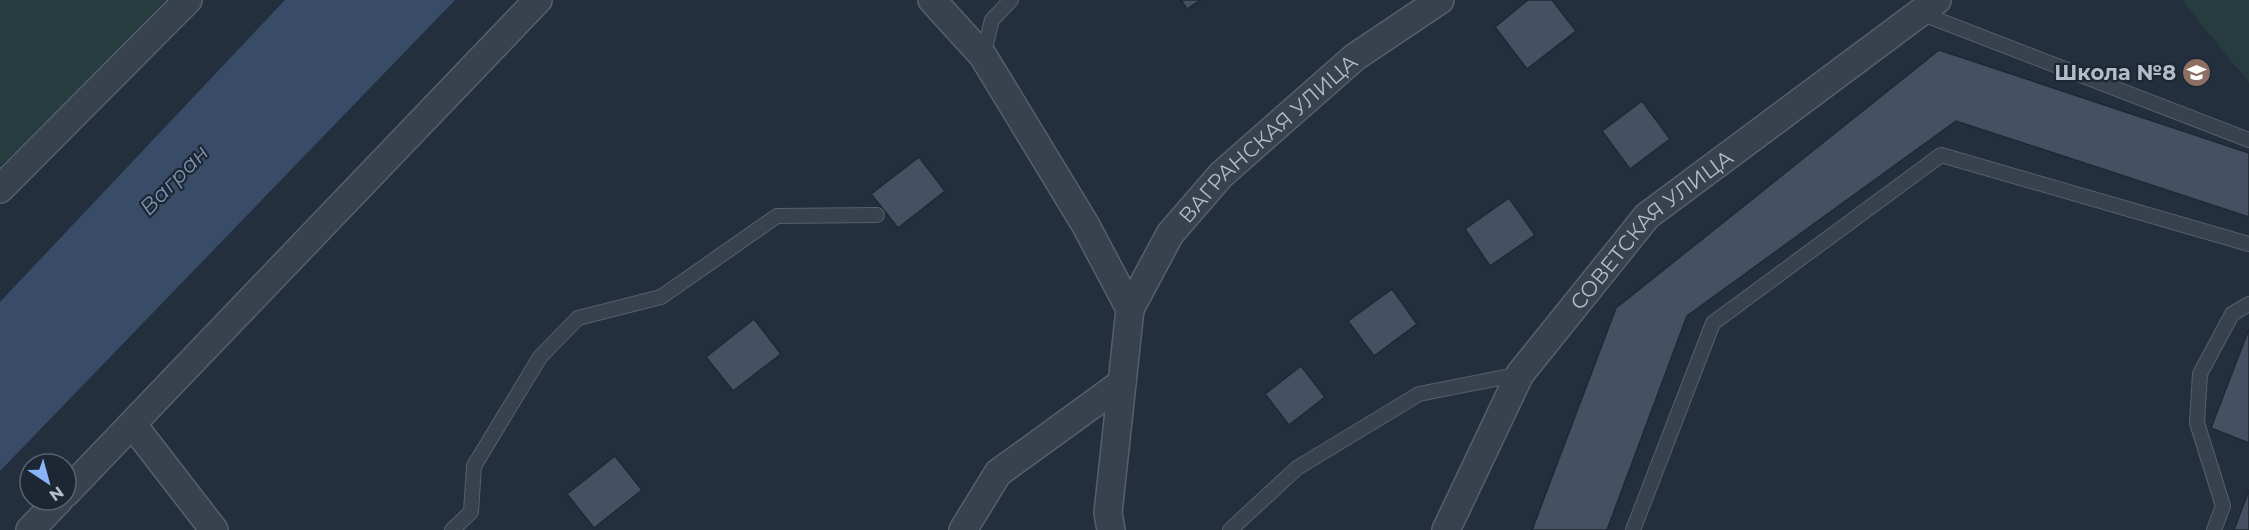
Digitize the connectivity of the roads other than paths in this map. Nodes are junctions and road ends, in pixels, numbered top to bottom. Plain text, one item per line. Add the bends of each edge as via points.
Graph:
1 (188, 0) edge
2 (538, 0) edge
3 (932, 0) edge
4 (1011, 0) edge
5 (1440, 0) edge
6 (1929, 7) edge
7 (983, 56) junction
8 (2249, 140) edge
9 (0, 189) edge
10 (877, 215) dead end
11 (2249, 244) edge
12 (2249, 304) edge
13 (1130, 309) junction
14 (1520, 374) junction
15 (1122, 383) junction
16 (133, 424) junction
17 (78, 481) edge
18 (47, 512) edge
19 (30, 530) edge
20 (214, 530) edge
21 (452, 530) edge
22 (963, 530) edge
23 (1111, 530) edge
24 (1230, 530) edge
25 (1446, 530) edge
26 (1633, 530) edge
27 (2214, 530) edge

1 - 9 street
2 - 16 street
3 - 7 street
4 - 7 lane via 992,20
5 - 13 street, ВАГРАНСКАЯ УЛИЦА via 1355,57 1221,175 1170,234
6 - 8 lane
6 - 14 street, СОВЕТСКАЯ УЛИЦА via 1647,216
7 - 13 street via 1085,224
10 - 21 lane via 777,216 662,297 578,318 540,357 474,466 471,512
11 - 26 lane via 1941,155 1713,323
12 - 27 lane via 2232,315 2200,374 2197,423 2223,506
13 - 15 street
14 - 24 lane via 1419,394 1297,468
14 - 25 street, СОВЕТСКАЯ УЛИЦА
15 - 22 street via 998,473
15 - 23 street via 1108,513
16 - 17 street
16 - 20 street
18 - 19 street

